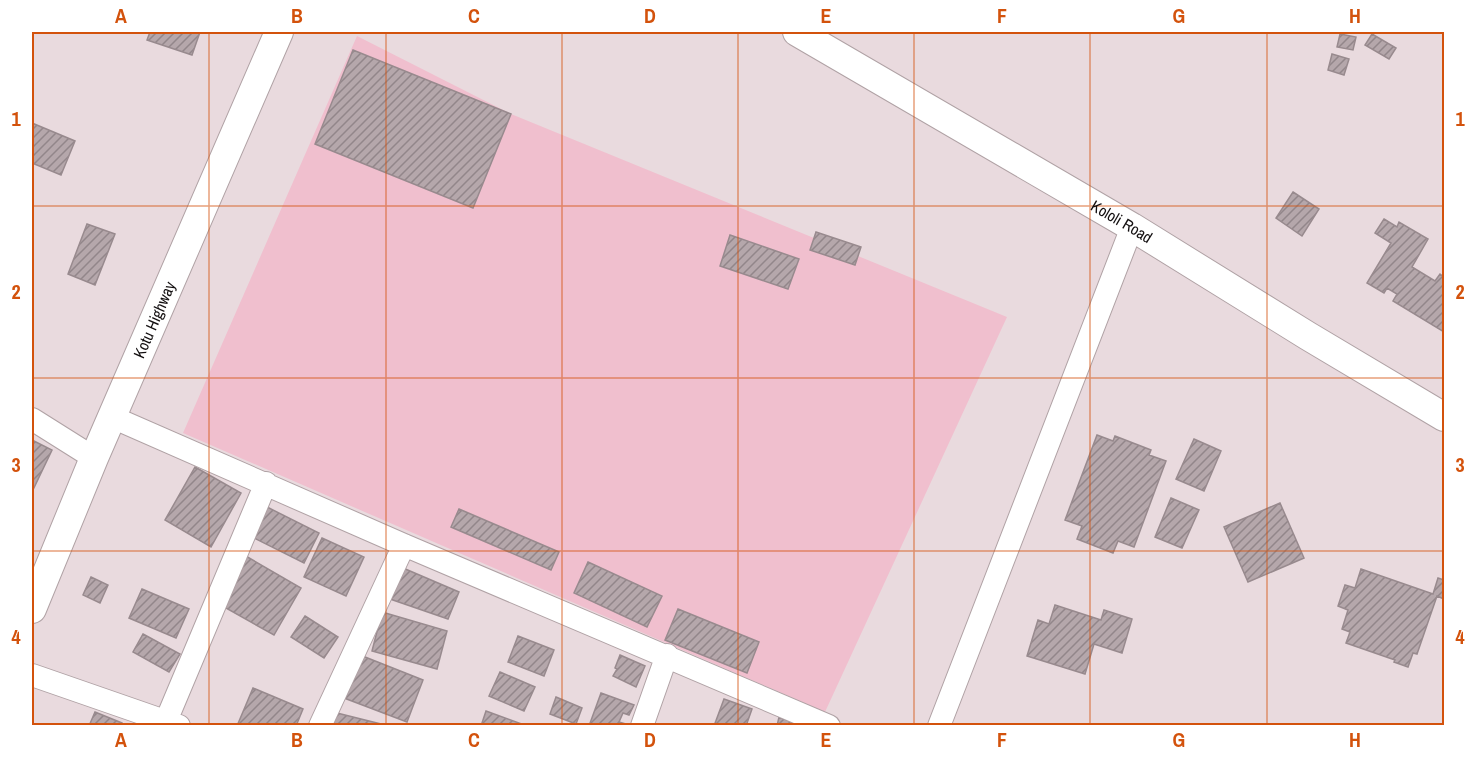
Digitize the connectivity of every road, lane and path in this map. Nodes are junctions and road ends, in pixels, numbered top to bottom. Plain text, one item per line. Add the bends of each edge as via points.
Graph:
1 (279, 32) edge
2 (797, 32) edge
3 (1132, 227) junction
4 (112, 417) junction
5 (1444, 417) edge
6 (32, 418) edge
7 (94, 458) junction
8 (266, 483) junction
9 (404, 545) junction
10 (32, 609) edge
11 (667, 655) junction
12 (32, 675) edge
13 (172, 723) edge
14 (320, 726) edge
15 (642, 726) edge
16 (829, 726) edge
17 (939, 726) edge

1 - 4 street, Kotu Highway
2 - 3 street, Kololi Road
3 - 5 street, Kololi Road
3 - 17 street
4 - 7 street, Kotu Highway
4 - 8 street
6 - 7 street
7 - 10 street, Kotu Highway
8 - 9 street
8 - 13 street
9 - 11 street
9 - 14 street
11 - 15 street
11 - 16 street
12 - 13 street

